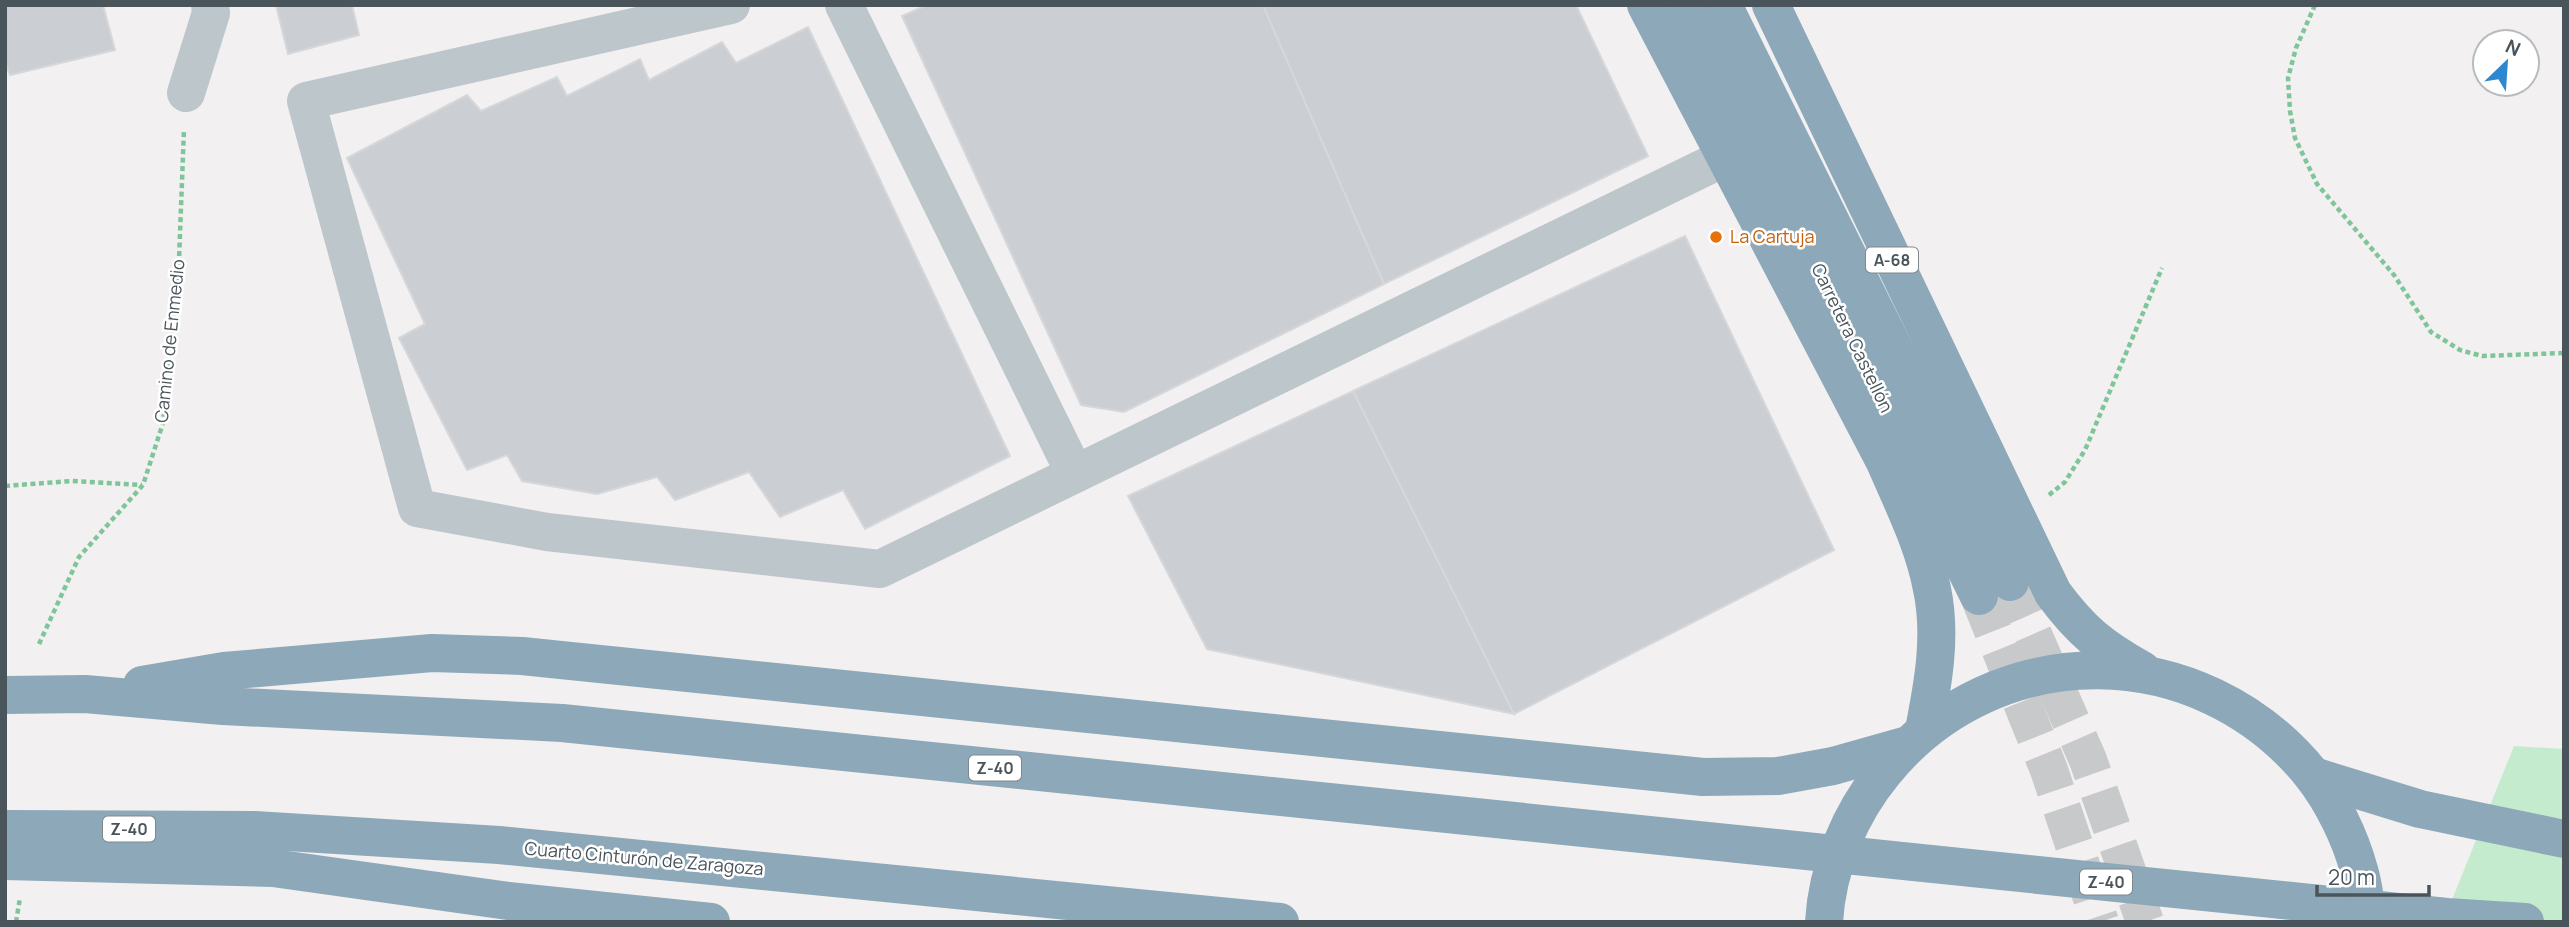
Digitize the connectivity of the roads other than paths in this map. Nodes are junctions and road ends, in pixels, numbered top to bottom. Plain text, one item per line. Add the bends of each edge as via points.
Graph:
1 (209, 5) edge
2 (731, 5) edge
3 (844, 5) edge
4 (1646, 5) edge
5 (1687, 5) edge
6 (1723, 5) edge
7 (1771, 5) edge
8 (186, 93) road end
9 (1753, 139) junction
10 (1075, 474) junction
11 (1995, 589) tunnel mouth
12 (2150, 674) junction
13 (224, 689) junction
14 (5, 695) edge
15 (1914, 738) junction
16 (2313, 776) junction
17 (5, 829) edge
18 (2564, 839) edge
19 (5, 861) edge
20 (711, 922) edge
21 (1280, 922) edge
22 (1824, 922) edge
23 (2368, 922) edge
24 (2525, 922) edge

1 - 8 street via 211,13
2 - 10 street via 306,101 417,508 547,532 880,569
3 - 10 street
4 - 9 highway
5 - 9 highway, Carretera Castellón
6 - 9 highway, Carretera Castellón
7 - 12 highway, A-68 via 2053,593 2096,642
9 - 10 street
9 - 11 highway, Carretera Castellón
9 - 15 highway via 1918,541 1933,590 1937,639 1933,688
12 - 15 highway via 2099,669 2031,677 1965,702
12 - 16 highway via 2197,689 2241,711 2280,740
13 - 14 highway, Z-40
13 - 15 highway via 432,653 522,656 1703,777 1778,776 1833,766
13 - 24 highway, Z-40
15 - 22 highway via 1870,788 1847,829 1832,872
16 - 18 highway via 2420,809
16 - 23 highway via 2341,821 2360,871
17 - 21 highway, Cuarto Cinturón de Zaragoza / Z-40 via 254,830 499,845
19 - 20 highway via 273,868 508,901

